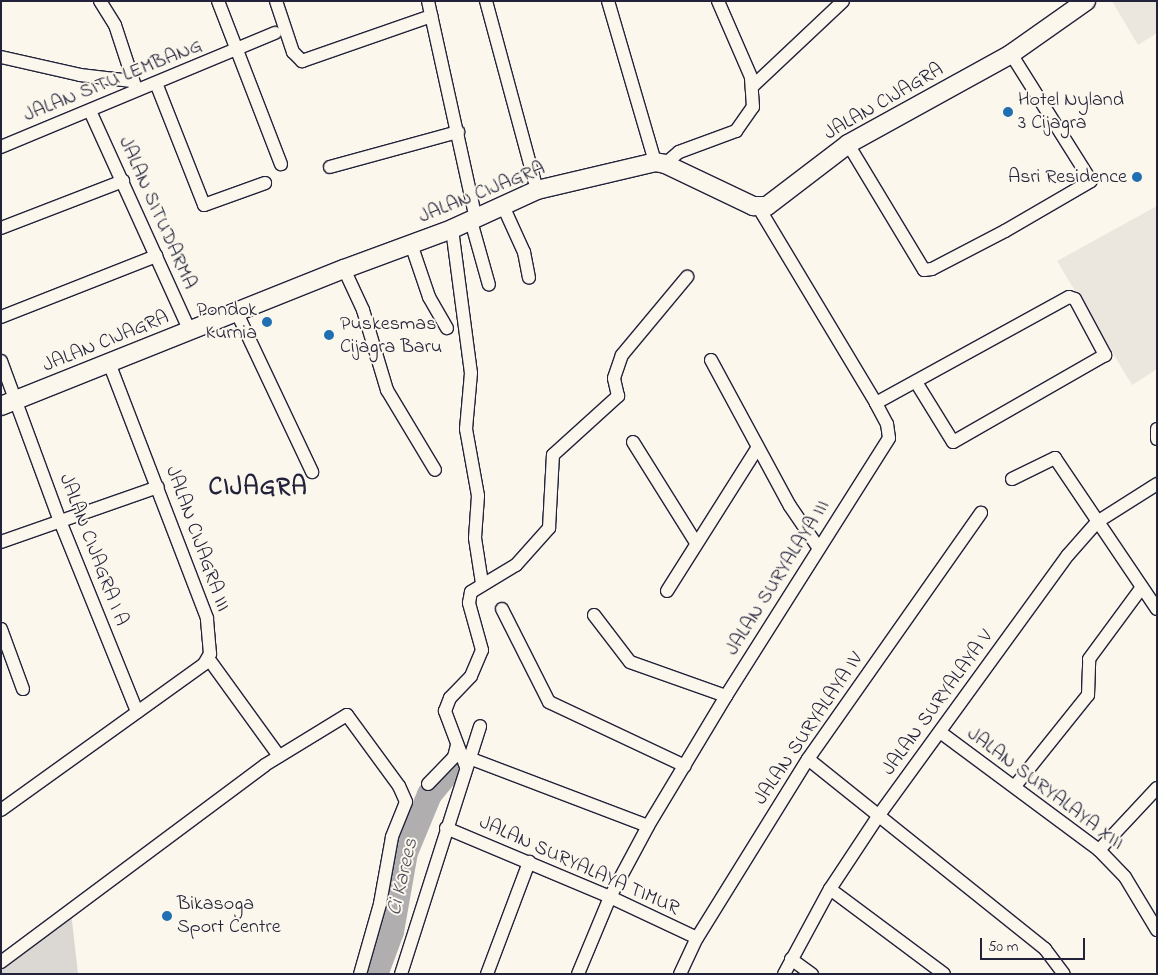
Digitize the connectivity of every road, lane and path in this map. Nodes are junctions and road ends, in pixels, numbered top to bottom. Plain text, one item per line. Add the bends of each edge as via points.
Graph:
1 (100, 1) edge
2 (218, 1) edge
3 (276, 1) edge
4 (428, 1) edge
5 (486, 1) edge
6 (608, 1) edge
7 (718, 1) edge
8 (843, 1) edge
9 (1086, 1) edge
10 (431, 16) junction
11 (275, 33) dead end
12 (239, 50) junction
13 (1011, 54) junction
14 (1, 57) edge
15 (156, 83) junction
16 (754, 85) junction
17 (135, 86) junction
18 (90, 111) junction
19 (458, 132) junction
20 (848, 144) junction
21 (1, 147) edge
22 (660, 163) junction
23 (282, 164) dead end
24 (330, 167) dead end
25 (123, 181) junction
26 (265, 183) dead end
27 (537, 190) junction
28 (752, 205) junction
29 (503, 206) junction
30 (473, 220) junction
31 (1, 228) edge
32 (452, 229) junction
33 (412, 244) junction
34 (156, 256) junction
35 (344, 269) junction
36 (687, 277) dead end
37 (529, 278) dead end
38 (489, 285) dead end
39 (237, 313) junction
40 (1, 317) edge
41 (447, 328) dead end
42 (190, 331) junction
43 (711, 360) dead end
44 (1, 361) edge
45 (109, 364) junction
46 (916, 382) junction
47 (9, 403) edge
48 (876, 403) junction
49 (1157, 429) edge
50 (1157, 439) edge
51 (633, 442) dead end
52 (758, 448) junction
53 (435, 470) dead end
54 (312, 472) dead end
55 (1012, 479) dead end
56 (1157, 484) edge
57 (158, 486) junction
58 (981, 513) dead end
59 (60, 521) junction
60 (1097, 522) junction
61 (1, 542) edge
62 (696, 543) junction
63 (818, 547) junction
64 (482, 583) junction
65 (1142, 587) junction
66 (667, 591) dead end
67 (502, 609) dead end
68 (1157, 609) edge
69 (594, 615) dead end
70 (1, 629) edge
71 (208, 658) junction
72 (23, 689) dead end
73 (726, 696) junction
74 (137, 712) junction
75 (480, 726) dead end
76 (940, 732) junction
77 (279, 756) junction
78 (463, 756) junction
79 (808, 759) junction
80 (685, 766) junction
81 (428, 784) dead end
82 (1015, 786) junction
83 (1157, 788) edge
84 (1, 810) edge
85 (879, 816) junction
86 (648, 826) junction
87 (446, 828) junction
88 (1099, 850) junction
89 (529, 862) junction
90 (830, 889) junction
91 (610, 897) junction
92 (1157, 930) edge
93 (697, 938) junction
94 (792, 959) junction
95 (1, 962) edge
96 (360, 974) edge
97 (401, 974) edge
98 (487, 974) edge
99 (578, 974) edge
100 (680, 974) edge
101 (784, 974) edge
102 (812, 974) edge
103 (944, 974) edge
104 (1064, 974) edge

1 - 17 street via 115,25
2 - 12 street
3 - 10 street via 293,52 302,61
4 - 10 street
5 - 27 street
6 - 22 street
7 - 16 street
8 - 16 street
9 - 13 street, JALAN CIJAGRA
10 - 19 street
11 - 12 street, JALAN SITU LEMBANG
12 - 15 street, JALAN SITU LEMBANG
12 - 23 street
13 - 20 street, JALAN CIJAGRA
13 - 20 street via 1092,181 1005,231 932,269 924,270
14 - 17 street
15 - 17 street, JALAN SITU LEMBANG
15 - 26 street via 204,205
16 - 22 street via 754,107 744,124 726,136 679,152
17 - 18 street, JALAN SITU LEMBANG
18 - 21 street, JALAN SITU LEMBANG
18 - 25 street, JALAN SITUDARMA
19 - 24 street
19 - 30 street
20 - 28 street, JALAN CIJAGRA via 767,206
22 - 27 street, JALAN CIJAGRA
22 - 28 street
25 - 31 street
25 - 34 street, JALAN SITUDARMA
27 - 29 street, JALAN CIJAGRA
28 - 48 street, JALAN SURYALAYA III
29 - 30 street, JALAN CIJAGRA
29 - 37 street via 524,252
30 - 32 street, JALAN CIJAGRA
30 - 38 street
32 - 33 street, JALAN CIJAGRA
32 - 64 street via 471,373 466,429 478,496 475,538
33 - 35 street, JALAN CIJAGRA
33 - 41 street via 429,297
34 - 40 street
34 - 42 street, JALAN SITUDARMA
35 - 39 street, JALAN CIJAGRA
35 - 53 street via 363,310 388,390
36 - 64 street via 622,355 614,378 618,396 553,455 549,528 516,565
39 - 42 street, JALAN CIJAGRA
39 - 54 street
42 - 45 street, JALAN CIJAGRA
43 - 52 street
44 - 47 street, JALAN CIJAGRA I A
45 - 47 street, JALAN CIJAGRA
45 - 57 street, JALAN CIJAGRA III
46 - 46 street via 1070,297 1075,299 1105,356 956,442 950,441
46 - 48 street
47 - 59 street, JALAN CIJAGRA I A
48 - 63 street, JALAN SURYALAYA III via 887,424 886,444
49 - 50 street
51 - 62 street
52 - 62 street
52 - 63 street via 790,506
55 - 60 street via 1055,458
56 - 60 street, JALAN SURYALAYA V
57 - 59 street
57 - 71 street, JALAN CIJAGRA III via 207,618
58 - 79 street, JALAN SURYALAYA IV
59 - 61 street
59 - 74 street, JALAN CIJAGRA I A
60 - 65 street
60 - 76 street, JALAN SURYALAYA V via 1068,555
62 - 66 street
63 - 73 street, JALAN SURYALAYA III
64 - 78 street via 471,592 469,603 482,647 480,655 471,676 446,705 448,724
65 - 68 street
65 - 82 street via 1089,659 1088,695
67 - 80 street via 548,702
69 - 73 street via 630,662
70 - 72 street
71 - 74 street
71 - 77 street
73 - 80 street, JALAN SURYALAYA III
74 - 84 street
75 - 78 street
76 - 82 street, JALAN SURYALAYA XIII
76 - 85 street, JALAN SURYALAYA V
77 - 95 street
77 - 96 street via 349,715 405,800 392,837 380,904
78 - 81 street via 454,757
78 - 86 street
78 - 87 street
79 - 85 street
79 - 93 street, JALAN SURYALAYA IV
80 - 86 street, JALAN SURYALAYA III
82 - 88 street, JALAN SURYALAYA XIII
83 - 88 street
85 - 90 street, JALAN SURYALAYA V
85 - 104 street via 1045,948
86 - 91 street, JALAN SURYALAYA III
87 - 89 street, JALAN SURYALAYA TIMUR
87 - 97 street
88 - 92 street, JALAN SURYALAYA XIII via 1125,877
89 - 91 street, JALAN SURYALAYA TIMUR
89 - 98 street
90 - 94 street, JALAN SURYALAYA V
90 - 103 street
91 - 93 street, JALAN SURYALAYA TIMUR
91 - 99 street, JALAN SURYALAYA III
93 - 100 street, JALAN SURYALAYA IV
94 - 101 street, JALAN SURYALAYA V
94 - 102 street

